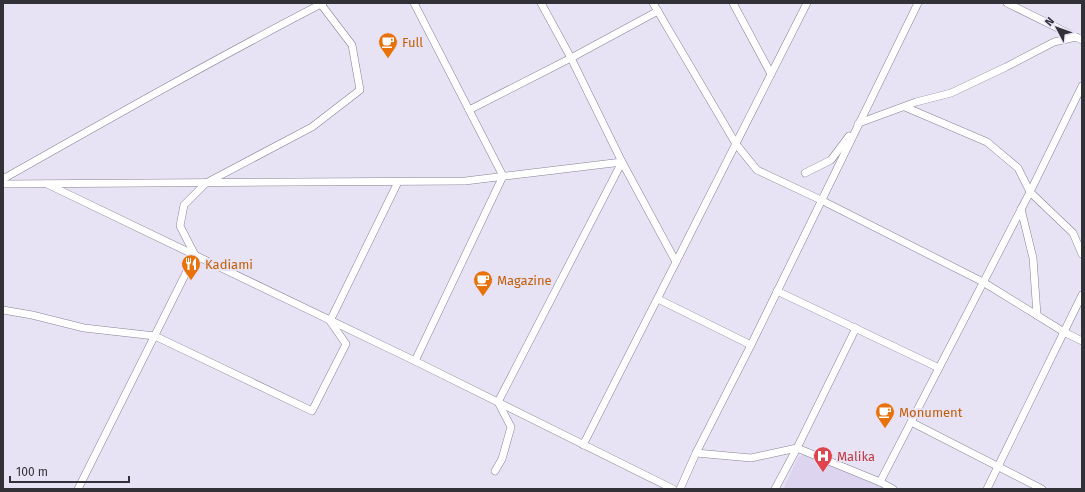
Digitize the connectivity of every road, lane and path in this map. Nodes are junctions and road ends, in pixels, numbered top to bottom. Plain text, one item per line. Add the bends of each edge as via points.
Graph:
1 (321, 3) edge
2 (414, 3) edge
3 (541, 3) edge
4 (653, 3) edge
5 (733, 3) edge
6 (807, 3) edge
7 (918, 3) edge
8 (1007, 3) edge
9 (1023, 6) edge
10 (658, 11) junction
11 (1079, 38) edge
12 (571, 58) junction
13 (771, 74) junction
14 (1082, 86) edge
15 (905, 106) junction
16 (469, 110) junction
17 (859, 123) junction
18 (736, 144) junction
19 (622, 162) junction
20 (805, 174) dead end
21 (503, 176) junction
22 (3, 179) edge
23 (398, 182) junction
24 (206, 183) junction
25 (3, 184) edge
26 (45, 184) junction
27 (1030, 192) junction
28 (821, 200) junction
29 (1021, 209) junction
30 (1082, 254) edge
31 (195, 255) junction
32 (676, 262) junction
33 (983, 282) junction
34 (777, 291) junction
35 (1082, 295) edge
36 (658, 299) junction
37 (3, 310) edge
38 (1037, 315) junction
39 (330, 321) junction
40 (856, 328) junction
41 (1064, 332) junction
42 (155, 336) junction
43 (1082, 341) edge
44 (750, 345) junction
45 (415, 361) junction
46 (939, 368) junction
47 (498, 402) junction
48 (911, 422) junction
49 (583, 445) junction
50 (797, 448) junction
51 (696, 453) junction
52 (998, 467) junction
53 (495, 471) dead end
54 (880, 482) junction
55 (78, 489) edge
56 (673, 489) edge
57 (680, 489) edge
58 (775, 489) edge
59 (893, 489) edge
60 (987, 489) edge
61 (1042, 489) edge

1 - 22 street
1 - 24 street via 352,45 360,90 312,127
2 - 16 street
3 - 12 street
4 - 10 street
5 - 13 street
6 - 13 street
7 - 17 street
8 - 9 street
9 - 11 street
10 - 12 street
10 - 18 street
11 - 15 street via 1054,42 951,93
12 - 16 street
12 - 19 street
13 - 18 street
14 - 27 street
15 - 17 street
15 - 27 street via 987,142 1018,168
16 - 21 street
17 - 20 street via 831,160
17 - 28 street
18 - 28 street via 757,170
18 - 32 street
19 - 21 street
19 - 32 street
19 - 47 street
21 - 23 street via 465,181
21 - 45 street
23 - 24 street
23 - 39 street
24 - 26 street
24 - 31 street via 184,205 180,226
25 - 26 street
26 - 31 street
27 - 29 street
27 - 30 street via 1073,233
28 - 33 street
28 - 34 street
29 - 33 street
29 - 38 street via 1033,258
31 - 39 street
31 - 42 street
32 - 36 street
33 - 38 street
33 - 46 street
34 - 40 street
34 - 44 street
35 - 41 street
36 - 44 street
36 - 49 street
37 - 42 street via 84,328
38 - 41 street
39 - 42 street via 346,344 312,411
39 - 45 street
40 - 46 street
40 - 50 street
41 - 43 street
41 - 52 street
42 - 55 street
44 - 51 street
45 - 47 street
46 - 48 street
47 - 49 street
47 - 53 street via 511,427 502,459
48 - 52 street
48 - 54 street
49 - 56 street
50 - 51 street via 751,458
50 - 54 street
50 - 58 street
51 - 57 street
52 - 60 street
52 - 61 street
54 - 59 street

